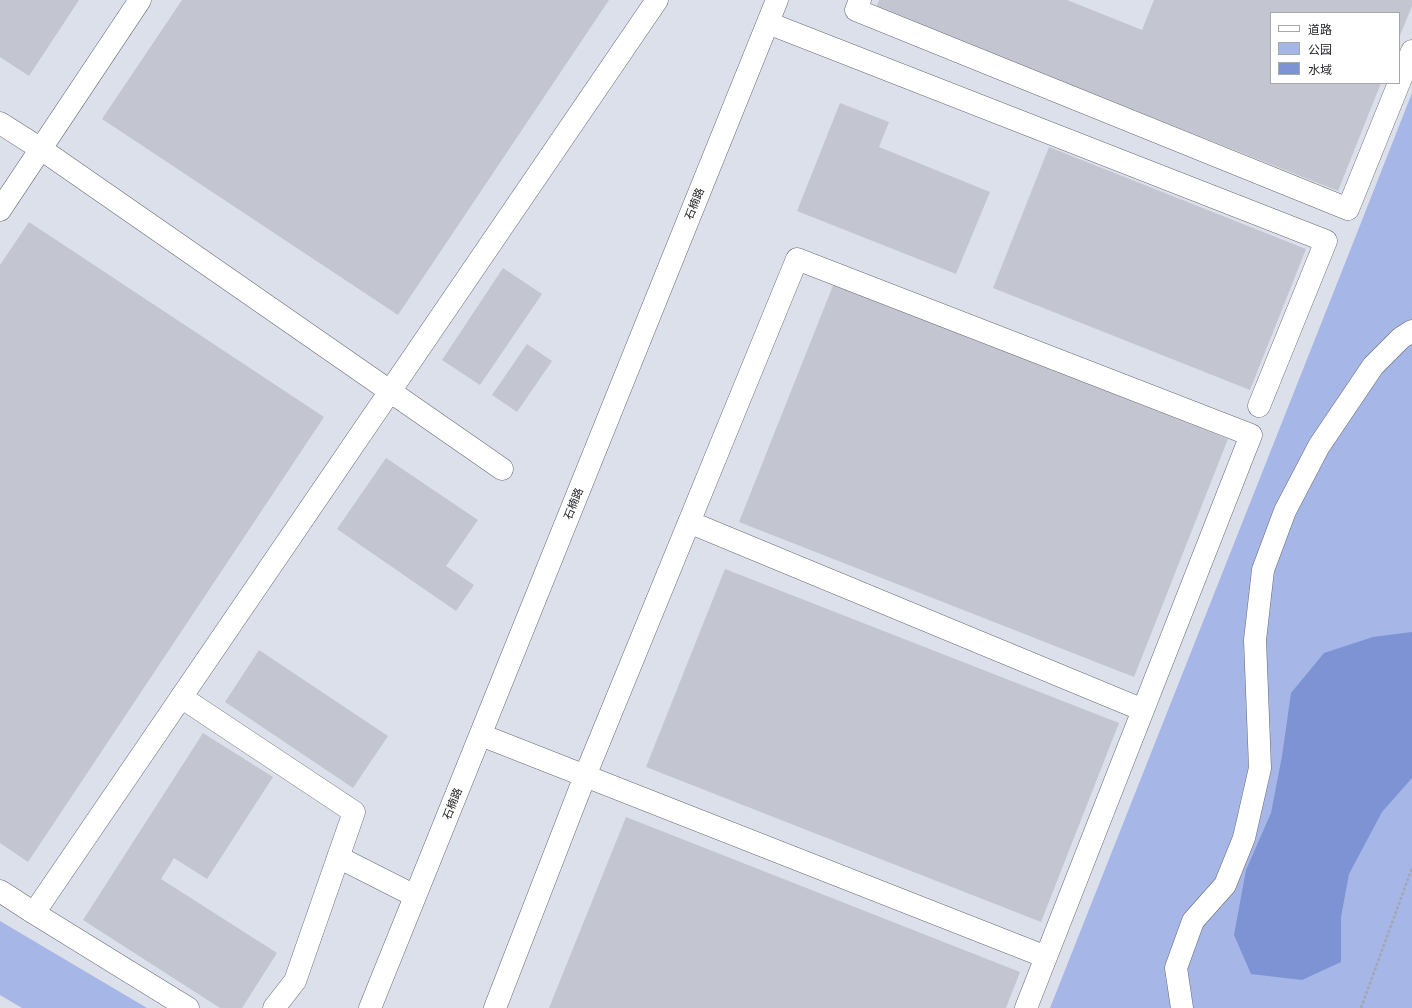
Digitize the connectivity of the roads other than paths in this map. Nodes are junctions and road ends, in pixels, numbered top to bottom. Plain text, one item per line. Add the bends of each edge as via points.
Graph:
1 (140, 0) edge
2 (657, 0) edge
3 (777, 0) edge
4 (860, 0) edge
5 (768, 23) junction
6 (1412, 50) edge
7 (1400, 80) edge
8 (1399, 84) edge
9 (0, 123) edge
10 (41, 149) junction
11 (0, 210) edge
12 (1412, 330) edge
13 (391, 391) junction
14 (1259, 406) dead end
15 (502, 468) dead end
16 (689, 522) junction
17 (181, 697) junction
18 (1143, 710) junction
19 (480, 735) junction
20 (585, 776) junction
21 (338, 857) junction
22 (0, 891) edge
23 (415, 896) junction
24 (34, 913) junction
25 (1046, 957) junction
26 (188, 1008) edge
27 (274, 1008) edge
28 (370, 1008) edge
29 (495, 1008) edge
30 (1026, 1008) edge
31 (1182, 1008) edge

1 - 10 street
2 - 13 street
3 - 5 street, 石楠路
4 - 8 street via 856,10 1348,209
5 - 14 street via 1326,241
5 - 19 street, 石楠路
6 - 7 street
9 - 10 street
10 - 11 street
10 - 13 street
12 - 31 street via 1373,366 1320,446 1285,511 1262,570 1255,640 1260,768 1244,838 1225,885 1193,921 1176,968
13 - 15 street
13 - 17 street
16 - 18 street
16 - 18 street via 797,259 1251,435
16 - 20 street
17 - 21 street via 354,812
17 - 24 street
18 - 25 street
19 - 20 street
19 - 23 street, 石楠路
20 - 25 street
20 - 29 street
21 - 23 street
21 - 27 street via 295,981
22 - 24 street
23 - 28 street, 石楠路
24 - 26 street
25 - 30 street

